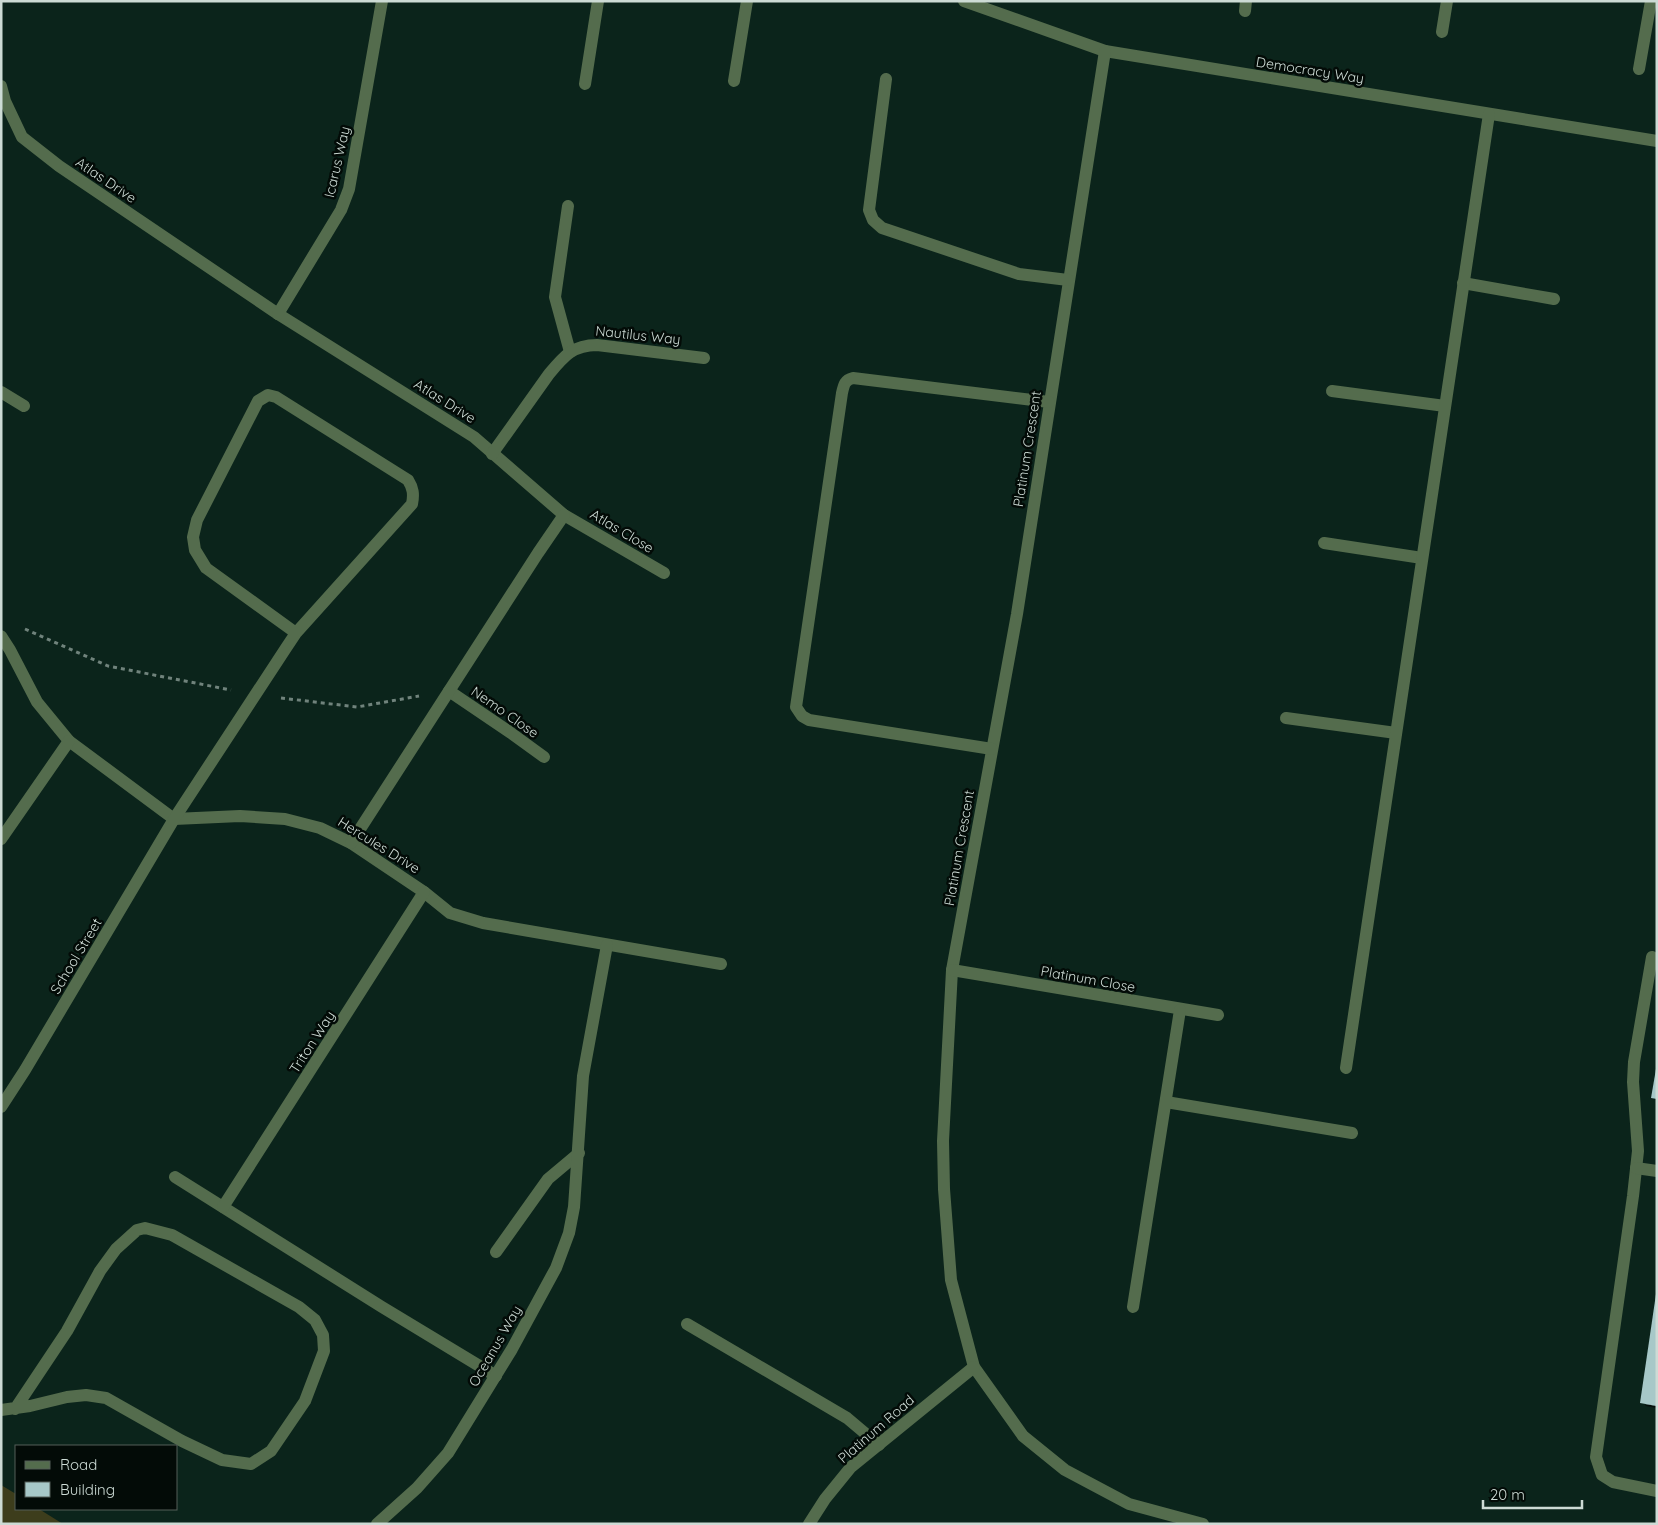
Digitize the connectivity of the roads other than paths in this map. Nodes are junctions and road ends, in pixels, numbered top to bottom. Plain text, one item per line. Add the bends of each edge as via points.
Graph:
1 (382, 1) edge
2 (598, 1) edge
3 (747, 1) edge
4 (964, 1) edge
5 (1447, 1) edge
6 (1651, 1) edge
7 (1442, 32) dead end
8 (1105, 51) junction
9 (1639, 69) dead end
10 (886, 79) dead end
11 (734, 81) dead end
12 (585, 84) dead end
13 (1, 86) edge
14 (1489, 114) junction
15 (1657, 141) edge
16 (568, 206) dead end
17 (1068, 280) junction
18 (1463, 283) junction
19 (1554, 299) dead end
20 (278, 314) junction
21 (570, 352) junction
22 (704, 358) dead end
23 (1332, 391) dead end
24 (1, 392) edge
25 (1049, 402) junction
26 (24, 406) dead end
27 (1445, 406) junction
28 (492, 454) junction
29 (564, 515) junction
30 (1324, 543) dead end
31 (1422, 558) junction
32 (664, 574) dead end
33 (296, 633) junction
34 (1, 636) edge
35 (449, 691) junction
36 (1286, 718) dead end
37 (1396, 733) junction
38 (69, 742) junction
39 (992, 749) junction
40 (544, 757) dead end
41 (174, 819) junction
42 (1, 840) edge
43 (351, 843) junction
44 (424, 892) junction
45 (607, 945) junction
46 (1652, 957) dead end
47 (721, 964) dead end
48 (952, 970) junction
49 (1180, 1010) junction
50 (1218, 1015) dead end
51 (1346, 1068) dead end
52 (1166, 1102) junction
53 (1, 1107) edge
54 (1352, 1133) dead end
55 (579, 1153) junction
56 (1636, 1168) junction
57 (1657, 1171) edge
58 (175, 1177) dead end
59 (223, 1207) junction
60 (496, 1252) dead end
61 (1133, 1307) dead end
62 (687, 1324) dead end
63 (974, 1367) junction
64 (496, 1376) junction
65 (15, 1409) junction
66 (1, 1410) edge
67 (879, 1445) junction
68 (1657, 1491) edge
69 (377, 1524) edge
70 (809, 1524) edge
71 (1203, 1524) edge

1 - 20 street, Icarus Way via 349,189 341,210
2 - 12 street
3 - 11 street
4 - 8 street, Democracy Way
5 - 7 street
6 - 9 street
8 - 14 street, Democracy Way
8 - 17 street, Platinum Crescent
10 - 17 street via 870,210 873,220 882,228 1019,274
13 - 20 street, Atlas Drive via 22,137 59,166
14 - 15 street, Democracy Way
14 - 18 street
16 - 21 street via 554,297
17 - 25 street, Platinum Crescent
18 - 19 street
18 - 27 street
20 - 28 street, Atlas Drive via 474,437
21 - 22 street, Nautilus Way via 586,345 597,345
21 - 28 street, Nautilus Way via 549,374
23 - 27 street
24 - 26 street
25 - 39 street, Platinum Crescent
25 - 39 street via 853,378 844,384 842,393 796,708 809,720
27 - 31 street
28 - 29 street, Atlas Drive
29 - 32 street, Atlas Close
29 - 35 street
30 - 31 street
31 - 37 street
33 - 33 street, School Street via 206,568 195,550 193,537 197,520 258,401 268,396 276,397 408,480 414,496 412,504
33 - 41 street, School Street
34 - 38 street via 36,702
35 - 40 street, Nemo Close
35 - 43 street
36 - 37 street
37 - 51 street
38 - 41 street
38 - 42 street
39 - 48 street, Platinum Crescent
41 - 43 street, Hercules Drive via 240,816 285,820 320,828
41 - 53 street, School Street
43 - 44 street, Hercules Drive
44 - 45 street, Hercules Drive via 450,913 464,918
44 - 59 street, Triton Way
45 - 47 street, Hercules Drive
45 - 55 street, Oceanus Way via 583,1076
46 - 56 street via 1632,1082 1638,1151
48 - 49 street, Platinum Close
48 - 63 street, Platinum Crescent via 944,1189 951,1280
49 - 50 street, Platinum Close
49 - 52 street
52 - 54 street
52 - 61 street
55 - 60 street via 548,1179
55 - 64 street, Oceanus Way via 569,1233 556,1268
56 - 57 street
56 - 68 street via 1596,1457 1602,1475 1613,1482
58 - 59 street
59 - 64 street
62 - 67 street via 847,1418
63 - 67 street, Platinum Road
63 - 71 street, Platinum Crescent via 1023,1436 1065,1470 1129,1504
64 - 69 street, Oceanus Way via 448,1453 417,1488
65 - 65 street via 67,1331 100,1271 116,1249 137,1230 145,1228 172,1235 299,1307 315,1320 323,1335 324,1351 305,1401 271,1451 251,1464 222,1460 106,1398 67,1397
65 - 66 street
67 - 70 street, Platinum Road via 851,1468

